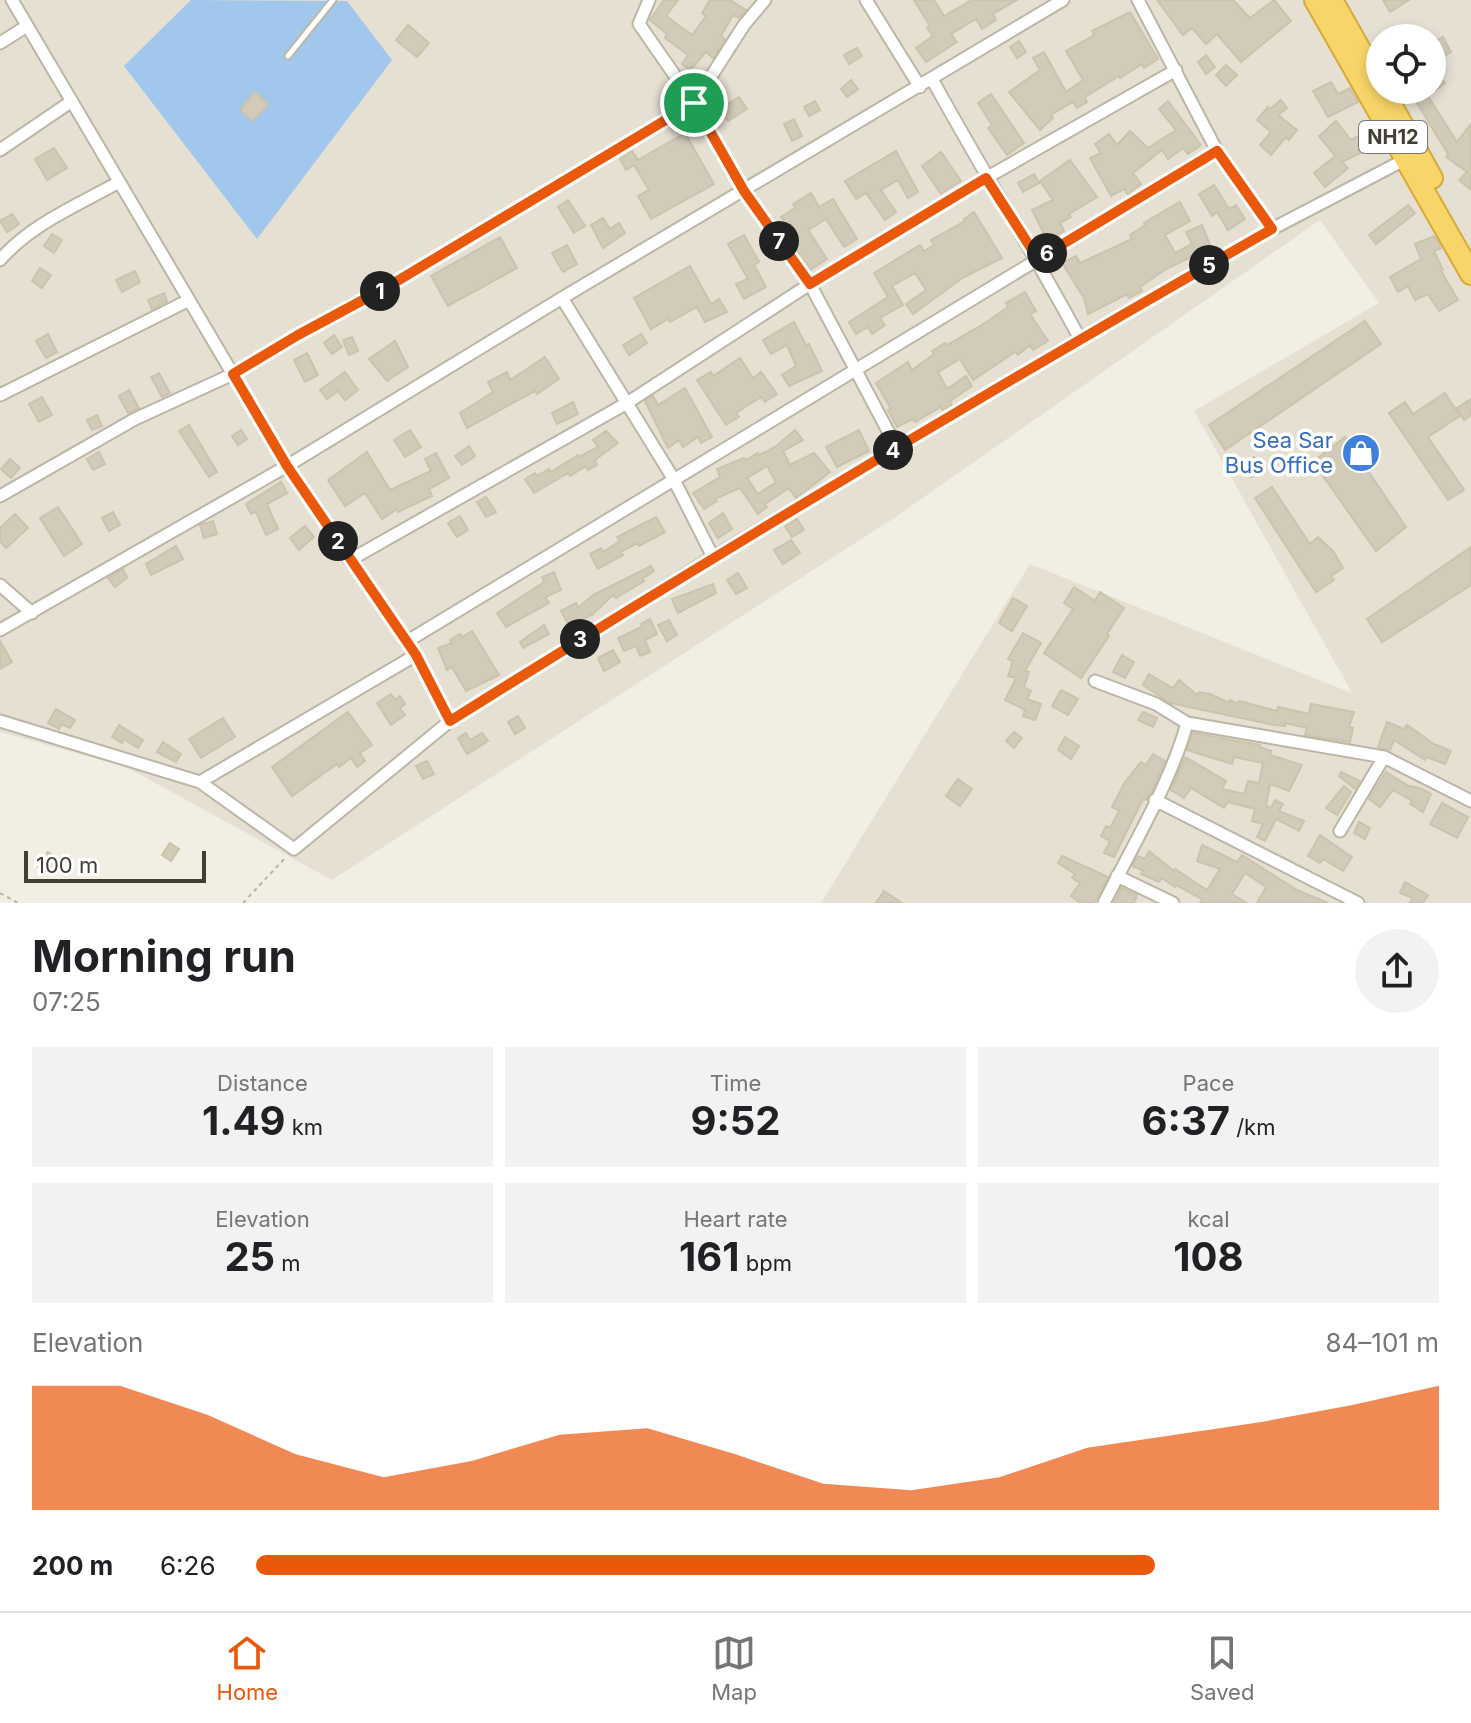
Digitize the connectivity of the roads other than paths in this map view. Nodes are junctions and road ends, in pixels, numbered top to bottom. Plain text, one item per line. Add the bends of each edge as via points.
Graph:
1 (12, 0) edge
2 (333, 0) edge
3 (649, 0) edge
4 (765, 0) edge
5 (868, 0) edge
6 (1063, 0) edge
7 (1138, 0) edge
8 (1315, 0) edge
9 (1332, 0) edge
10 (27, 26) junction
11 (0, 43) edge
12 (288, 56) dead end
13 (1366, 60) edge
14 (1176, 70) junction
15 (932, 79) junction
16 (920, 87) junction
17 (72, 101) junction
18 (694, 103) junction
19 (1391, 104) edge
20 (0, 150) edge
21 (1217, 151) junction
22 (1406, 159) junction
23 (986, 178) junction
24 (119, 182) junction
25 (744, 191) junction
26 (1272, 229) junction
27 (1471, 248) edge
28 (1038, 259) junction
29 (0, 260) edge
30 (1471, 274) edge
31 (810, 284) junction
32 (562, 298) junction
33 (189, 300) junction
34 (1080, 339) junction
35 (856, 368) junction
36 (233, 374) junction
37 (0, 395) edge
38 (627, 403) junction
39 (897, 448) junction
40 (287, 466) junction
41 (673, 478) junction
42 (0, 496) edge
43 (713, 557) junction
44 (350, 560) junction
45 (0, 585) edge
46 (32, 613) junction
47 (0, 630) edge
48 (406, 642) junction
49 (416, 655) junction
50 (1095, 681) dead end
51 (0, 721) edge
52 (450, 721) junction
53 (1187, 723) junction
54 (1384, 757) junction
55 (200, 782) junction
56 (1155, 800) junction
57 (1471, 801) edge
58 (1340, 831) dead end
59 (1117, 876) junction
60 (1104, 903) edge
61 (1173, 903) edge
62 (1358, 903) edge

1 - 10 street
2 - 12 lane
3 - 18 street via 639,24
4 - 18 street
5 - 16 street
6 - 15 street
7 - 14 street
8 - 22 highway, NH12
9 - 13 highway
10 - 11 street
10 - 17 street
14 - 21 street
14 - 23 street
15 - 16 street
15 - 23 street
16 - 25 street
17 - 20 street
17 - 24 street
18 - 25 street
18 - 36 street
19 - 27 highway, NH12
21 - 26 street
21 - 28 street
22 - 26 street
22 - 30 highway, NH12
23 - 28 street
23 - 31 street
24 - 29 street via 38,227
24 - 33 street
25 - 31 street
25 - 32 street
26 - 34 street
28 - 34 street
28 - 35 street
31 - 35 street
31 - 38 street
32 - 38 street
32 - 40 street
33 - 36 street
33 - 37 street
34 - 39 street
35 - 39 street
35 - 41 street
36 - 40 street
36 - 42 street via 135,419
38 - 41 street
38 - 44 street
39 - 43 street
40 - 44 street
40 - 46 street
41 - 43 street
41 - 48 street
43 - 52 street
44 - 48 street
45 - 46 street
46 - 47 street
48 - 49 street
49 - 52 street
49 - 55 street
50 - 53 street via 1156,704
51 - 55 street
52 - 55 street via 294,849
53 - 54 street
53 - 56 street
54 - 57 street
54 - 58 street
56 - 59 street
56 - 62 street
59 - 60 street
59 - 61 street

